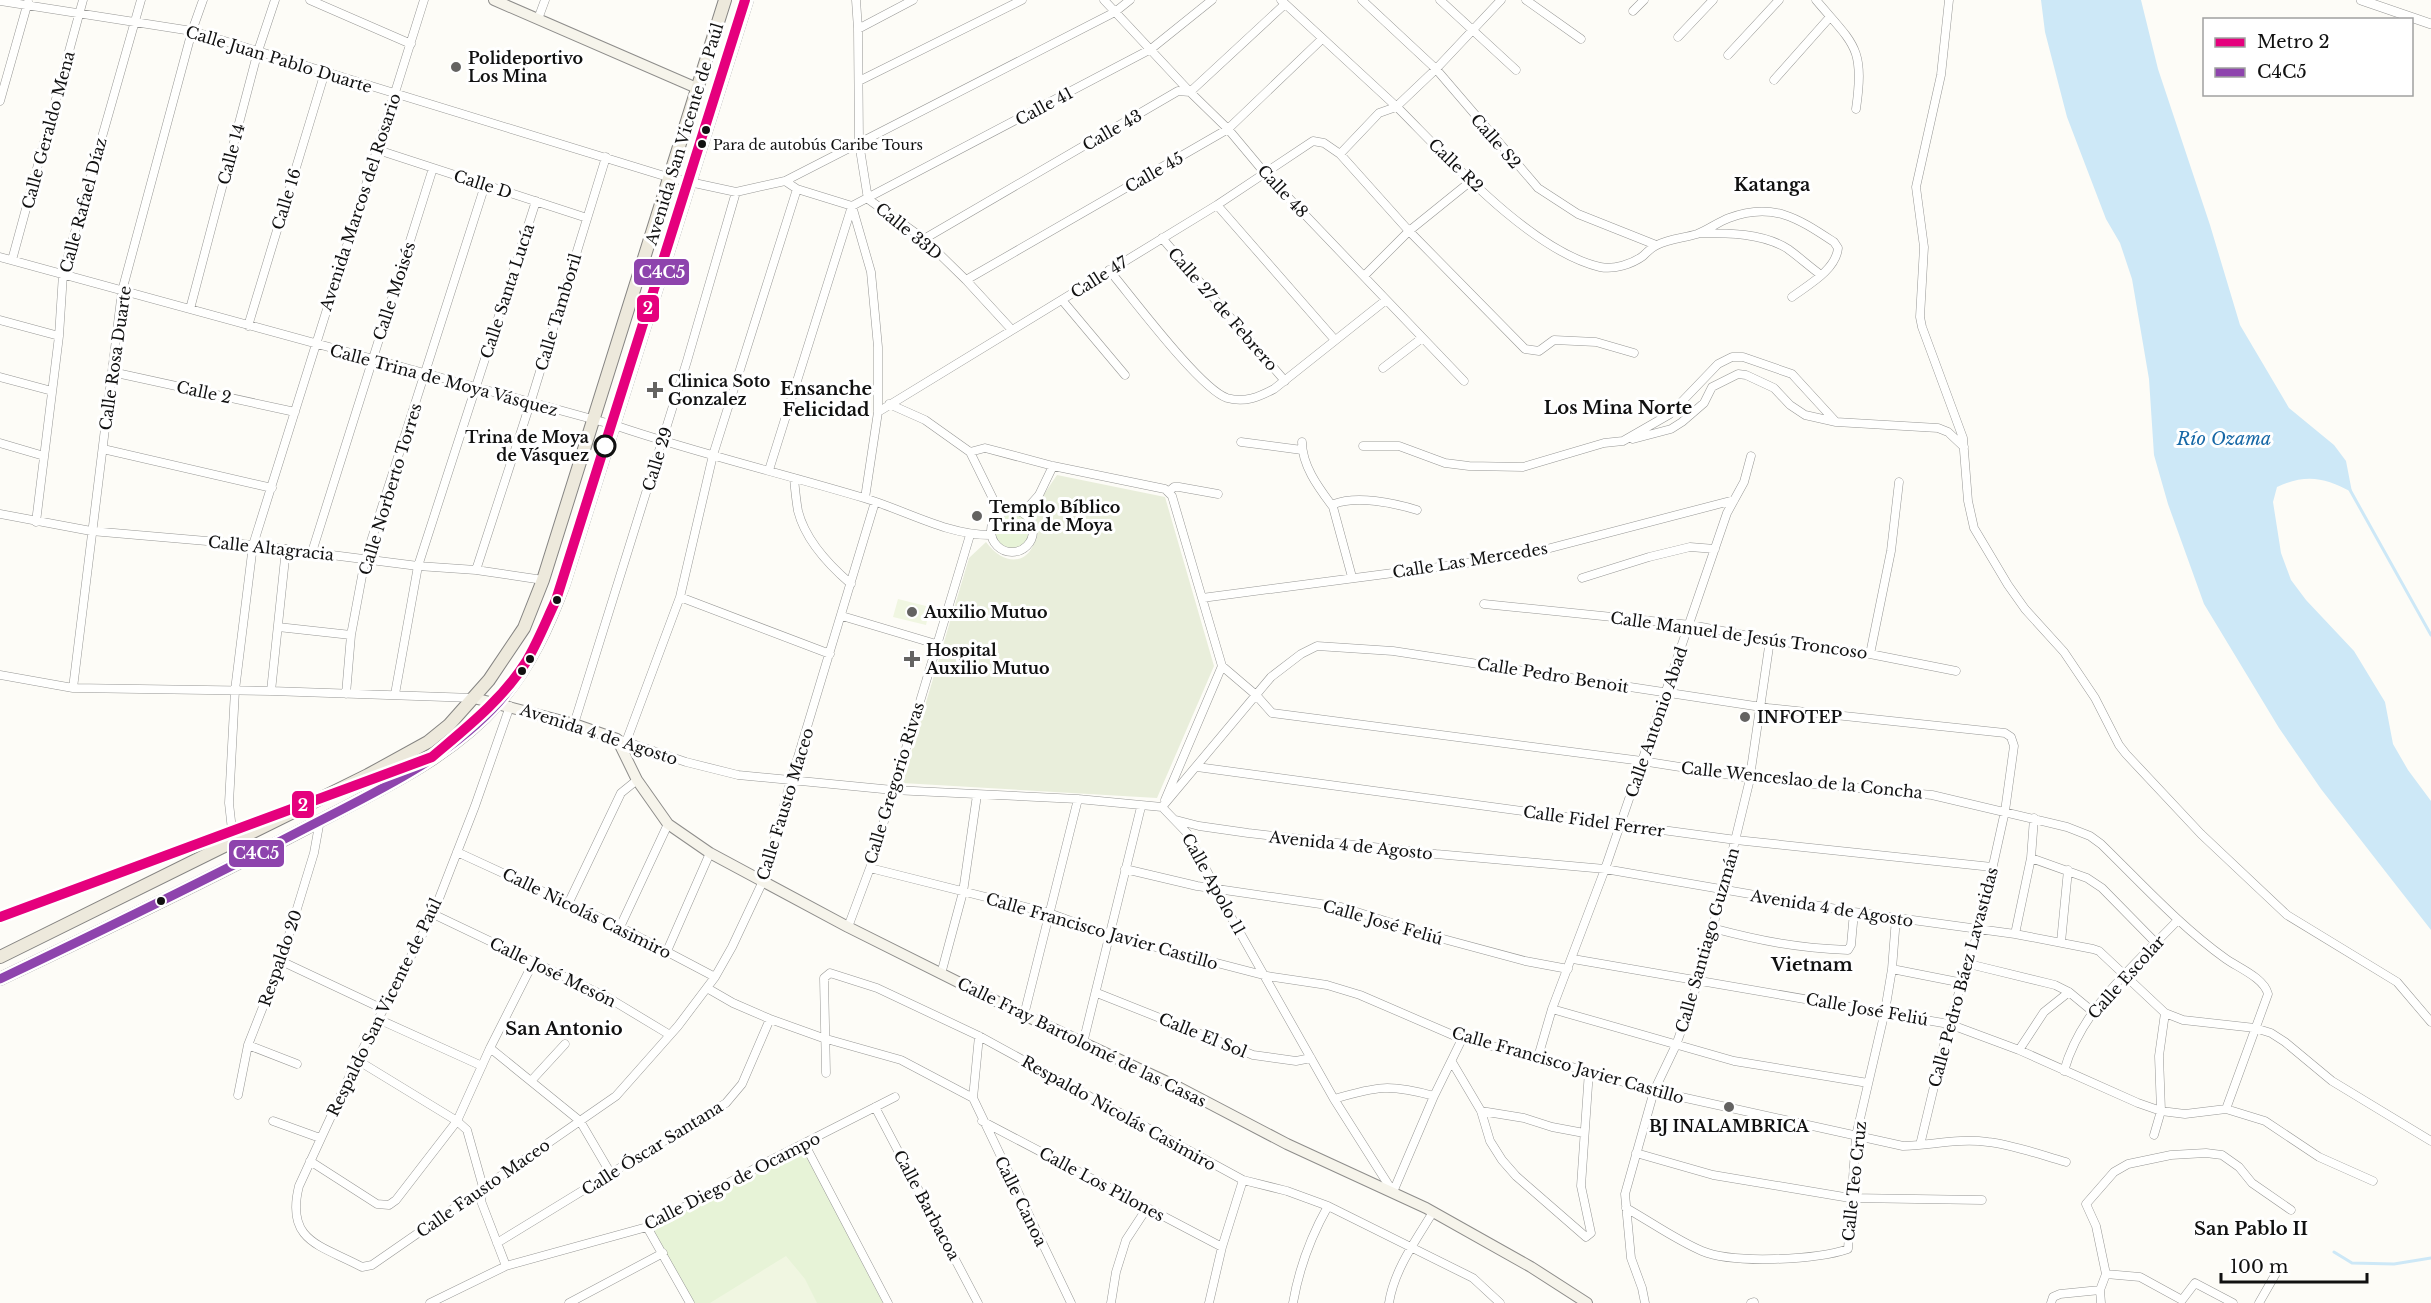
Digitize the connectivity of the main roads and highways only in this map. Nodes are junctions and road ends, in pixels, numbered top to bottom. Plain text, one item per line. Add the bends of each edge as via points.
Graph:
1 (494, 0) edge
2 (725, 0) edge
3 (747, 0) edge
4 (699, 89) junction
5 (474, 698) junction
6 (504, 704) junction
7 (621, 740) joint
8 (0, 957) edge
9 (0, 979) edge
10 (1587, 1303) edge

1 - 4 main road
2 - 4 main road, Avenida San Vicente de Paúl
3 - 6 main road, Avenida San Vicente de Paúl via 551,619
4 - 5 main road, Avenida San Vicente de Paúl via 543,580 524,628
5 - 6 main road, Avenida 4 de Agosto
5 - 8 main road, Avenida San Vicente de Paúl via 428,742 368,775
6 - 7 main road, Avenida 4 de Agosto
6 - 9 main road, Avenida San Vicente de Paúl via 421,766 120,924
7 - 10 main road, Calle Fray Bartolomé de las Casas via 637,780 668,824 710,853 941,974 1433,1212

